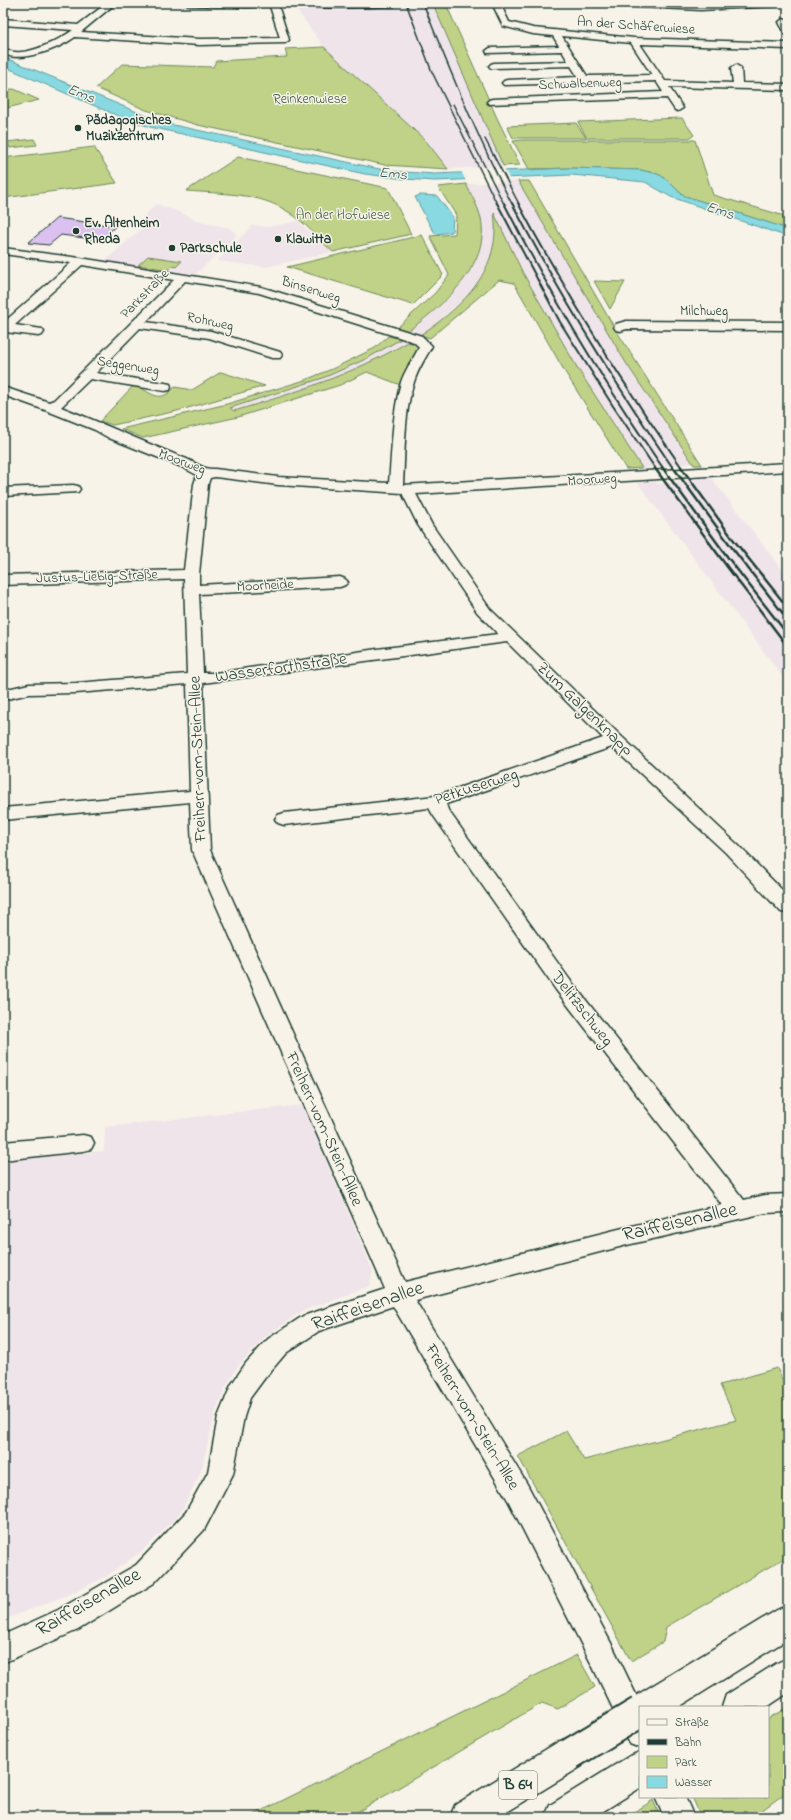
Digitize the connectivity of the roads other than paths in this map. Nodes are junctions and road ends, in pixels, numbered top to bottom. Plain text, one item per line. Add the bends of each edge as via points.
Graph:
1 (112, 3) edge
2 (187, 3) edge
3 (277, 3) edge
4 (303, 3) edge
5 (394, 3) edge
6 (496, 3) edge
7 (618, 3) edge
8 (774, 3) edge
9 (273, 4) edge
10 (3, 22) edge
11 (783, 22) dead end
12 (76, 31) junction
13 (788, 32) edge
14 (559, 34) junction
15 (634, 41) junction
16 (788, 46) edge
17 (564, 48) junction
18 (3, 51) edge
19 (490, 51) dead end
20 (574, 63) junction
21 (494, 66) dead end
22 (736, 68) dead end
23 (585, 79) junction
24 (660, 81) junction
25 (507, 83) dead end
26 (738, 86) junction
27 (788, 87) edge
28 (669, 95) junction
29 (492, 102) dead end
30 (678, 108) dead end
31 (3, 251) edge
32 (80, 261) junction
33 (183, 277) junction
34 (137, 324) junction
35 (788, 326) edge
36 (620, 327) dead end
37 (4, 328) edge
38 (38, 332) dead end
39 (276, 355) dead end
40 (87, 375) junction
41 (165, 387) dead end
42 (3, 391) edge
43 (50, 407) junction
44 (788, 467) edge
45 (204, 474) junction
46 (72, 489) dead end
47 (401, 489) junction
48 (4, 496) edge
49 (190, 574) junction
50 (3, 580) edge
51 (340, 582) dead end
52 (191, 590) junction
53 (511, 637) junction
54 (195, 679) junction
55 (3, 695) edge
56 (615, 740) junction
57 (198, 796) junction
58 (437, 801) junction
59 (3, 814) edge
60 (284, 819) dead end
61 (788, 907) edge
62 (83, 1143) dead end
63 (3, 1151) edge
64 (788, 1203) edge
65 (739, 1210) junction
66 (399, 1294) junction
67 (788, 1620) edge
68 (3, 1649) edge
69 (788, 1674) edge
70 (651, 1706) edge
71 (740, 1706) edge
72 (639, 1713) edge
73 (639, 1732) edge
74 (639, 1770) edge
75 (670, 1798) edge
76 (573, 1812) edge
77 (467, 1817) edge
78 (679, 1817) edge

1 - 12 street
2 - 9 street
3 - 9 street
4 - 5 main road
6 - 14 street, An der Schäferwiese via 506,24
7 - 8 main road via 708,6
9 - 12 street via 285,40 200,42
10 - 12 street
11 - 13 street
12 - 18 street via 64,41 44,49 12,55
14 - 15 street, An der Schäferwiese
14 - 17 street via 557,36
15 - 16 street, An der Schäferwiese
15 - 24 street
17 - 19 street
17 - 20 street
20 - 21 street
20 - 23 street
22 - 26 street
23 - 24 street
23 - 25 street
24 - 26 street
24 - 28 street
26 - 27 street
28 - 29 street, Schwalbenweg
28 - 30 street
31 - 32 street, Parkstraße
32 - 33 street, Parkstraße
32 - 37 street
33 - 34 street, Parkstraße
33 - 47 street, Binsenweg via 261,290 418,339 426,346 406,390 401,420
34 - 39 street, Rohrweg via 211,335
34 - 40 street, Parkstraße
35 - 36 street, Milchweg
37 - 38 street
40 - 41 street, Seggenweg
40 - 43 street, Parkstraße via 59,403
42 - 43 street, Moorweg
43 - 45 street, Moorweg
44 - 47 street, Moorweg
45 - 47 street, Moorweg
45 - 49 street, Freiherr-vom-Stein-Allee
46 - 48 street
47 - 53 street, Zum Galgenknapp via 485,612
49 - 50 street, Justus-Liebig-Straße
49 - 52 street, Freiherr-vom-Stein-Allee
51 - 52 street, Moorheide
52 - 54 street, Freiherr-vom-Stein-Allee
53 - 54 street, Wasserforthstraße
53 - 56 street, Zum Galgenknapp
54 - 55 street, Wasserforthstraße via 29,689
54 - 57 street, Freiherr-vom-Stein-Allee
56 - 58 street, Petkuserweg
56 - 61 street, Zum Galgenknapp via 732,849
57 - 59 street
57 - 66 street, Freiherr-vom-Stein-Allee via 201,850
58 - 60 street, Petkuserweg
58 - 65 street, Delitzschweg via 439,811 563,985
62 - 63 street
64 - 65 street, Raiffeisenallee via 765,1204
65 - 66 street, Raiffeisenallee
66 - 68 street, Raiffeisenallee via 311,1323 277,1346 240,1393 231,1417 220,1474 195,1521 145,1574 68,1620
66 - 73 street, Freiherr-vom-Stein-Allee via 518,1493
67 - 70 main road
69 - 71 main road
72 - 77 main road, B 64, bridge
74 - 76 main road
75 - 78 street

